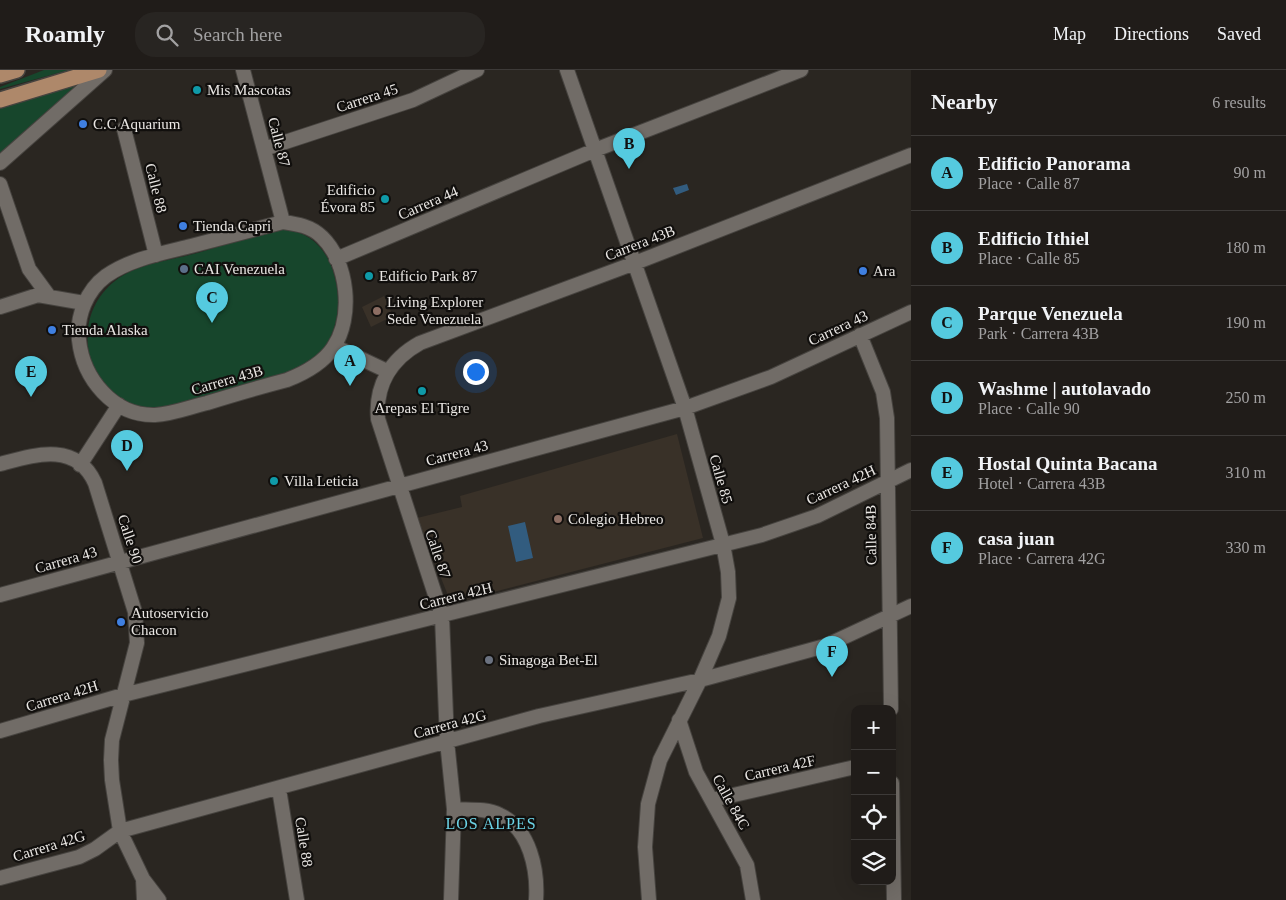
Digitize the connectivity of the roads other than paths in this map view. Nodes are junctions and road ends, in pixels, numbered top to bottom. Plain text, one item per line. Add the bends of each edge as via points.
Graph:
1 (17, 70) edge
2 (99, 70) edge
3 (105, 70) edge
4 (243, 70) edge
5 (477, 70) edge
6 (566, 70) edge
7 (801, 70) edge
8 (0, 75) edge
9 (0, 100) edge
10 (124, 129) dead end
11 (264, 149) junction
12 (595, 150) junction
13 (911, 155) edge
14 (0, 163) edge
15 (0, 184) edge
16 (283, 222) junction
17 (156, 255) junction
18 (336, 259) junction
19 (635, 263) junction
20 (29, 269) junction
21 (48, 295) junction
22 (23, 298) junction
23 (84, 303) junction
24 (0, 307) edge
25 (911, 312) edge
26 (860, 335) junction
27 (334, 346) junction
28 (387, 371) junction
29 (118, 405) junction
30 (684, 408) junction
31 (0, 464) edge
32 (80, 465) junction
33 (911, 470) edge
34 (886, 482) junction
35 (398, 486) junction
36 (723, 544) junction
37 (121, 561) junction
38 (0, 595) edge
39 (911, 606) edge
40 (442, 616) junction
41 (890, 617) junction
42 (700, 680) junction
43 (123, 695) junction
44 (891, 705) edge
45 (679, 720) junction
46 (0, 731) edge
47 (447, 741) junction
48 (851, 768) edge
49 (280, 789) junction
50 (892, 795) edge
51 (712, 800) junction
52 (454, 809) junction
53 (120, 831) junction
54 (0, 878) edge
55 (143, 879) junction
56 (144, 900) edge
57 (159, 900) edge
58 (297, 900) edge
59 (451, 900) edge
60 (536, 900) edge
61 (649, 900) edge
62 (753, 900) edge
63 (894, 900) edge

1 - 8 main road
2 - 9 main road
3 - 14 street
4 - 11 street, Calle 87
5 - 11 street, Carrera 45 via 413,100 359,113
6 - 12 street, Calle 85
7 - 12 street, Carrera 44
10 - 17 street, Calle 88
11 - 16 street, Calle 87
12 - 18 street, Carrera 44
12 - 19 street, Calle 85
13 - 19 street, Carrera 43B
15 - 20 street
16 - 17 street
16 - 18 street via 310,228 330,247
17 - 23 street via 121,267 104,277
18 - 27 street via 344,283 345,309
19 - 28 street, Carrera 43B via 420,343 403,353
19 - 30 street, Calle 85
20 - 21 street
20 - 22 street
21 - 22 street
21 - 23 street
22 - 24 street
23 - 29 street via 78,336 83,360 94,382
25 - 26 street, Carrera 43
26 - 30 street, Carrera 43 via 771,378
26 - 34 street, Calle 84B via 885,403
27 - 28 street
27 - 29 street, Carrera 43B via 305,373 171,413 142,414
28 - 35 street, Calle 87 via 377,410
29 - 32 street
30 - 35 street, Carrera 43
30 - 36 street, Calle 85
31 - 32 street via 51,453 65,455
32 - 37 street, Calle 90 via 94,481
33 - 34 street, Carrera 42H
34 - 36 street, Carrera 42H via 817,516 762,535
34 - 41 street, Calle 84B
35 - 37 street, Carrera 43
35 - 40 street, Calle 87
36 - 40 street, Carrera 42H
36 - 42 street, Calle 85 via 729,598 719,636
37 - 38 street, Carrera 43
37 - 43 street, Calle 90 via 135,612 137,642
39 - 41 street, Carrera 42G
40 - 43 street, Carrera 42H
40 - 47 street, Calle 87
41 - 42 street, Carrera 42G via 825,646
41 - 44 street, Calle 84B
42 - 45 street, Calle 85
42 - 47 street, Carrera 42G via 539,716
43 - 46 street, Carrera 42H
43 - 53 street, Calle 90 via 112,740 111,760
45 - 51 street, Calle 84C via 696,772
45 - 61 street, Calle 85 via 660,760 648,804 645,847
47 - 49 street, Carrera 42G
47 - 52 street, Calle 87
48 - 51 street, Carrera 42F
49 - 53 street, Carrera 42G
49 - 58 street, Calle 88
50 - 63 street
51 - 62 street, Calle 84C via 747,865
52 - 59 street, Calle 87
52 - 60 street via 480,810 499,814 508,820 524,838 536,878
53 - 54 street, Carrera 42G via 79,857
53 - 55 street, Calle 90
55 - 56 street, Calle 90
55 - 57 street, Calle 90

